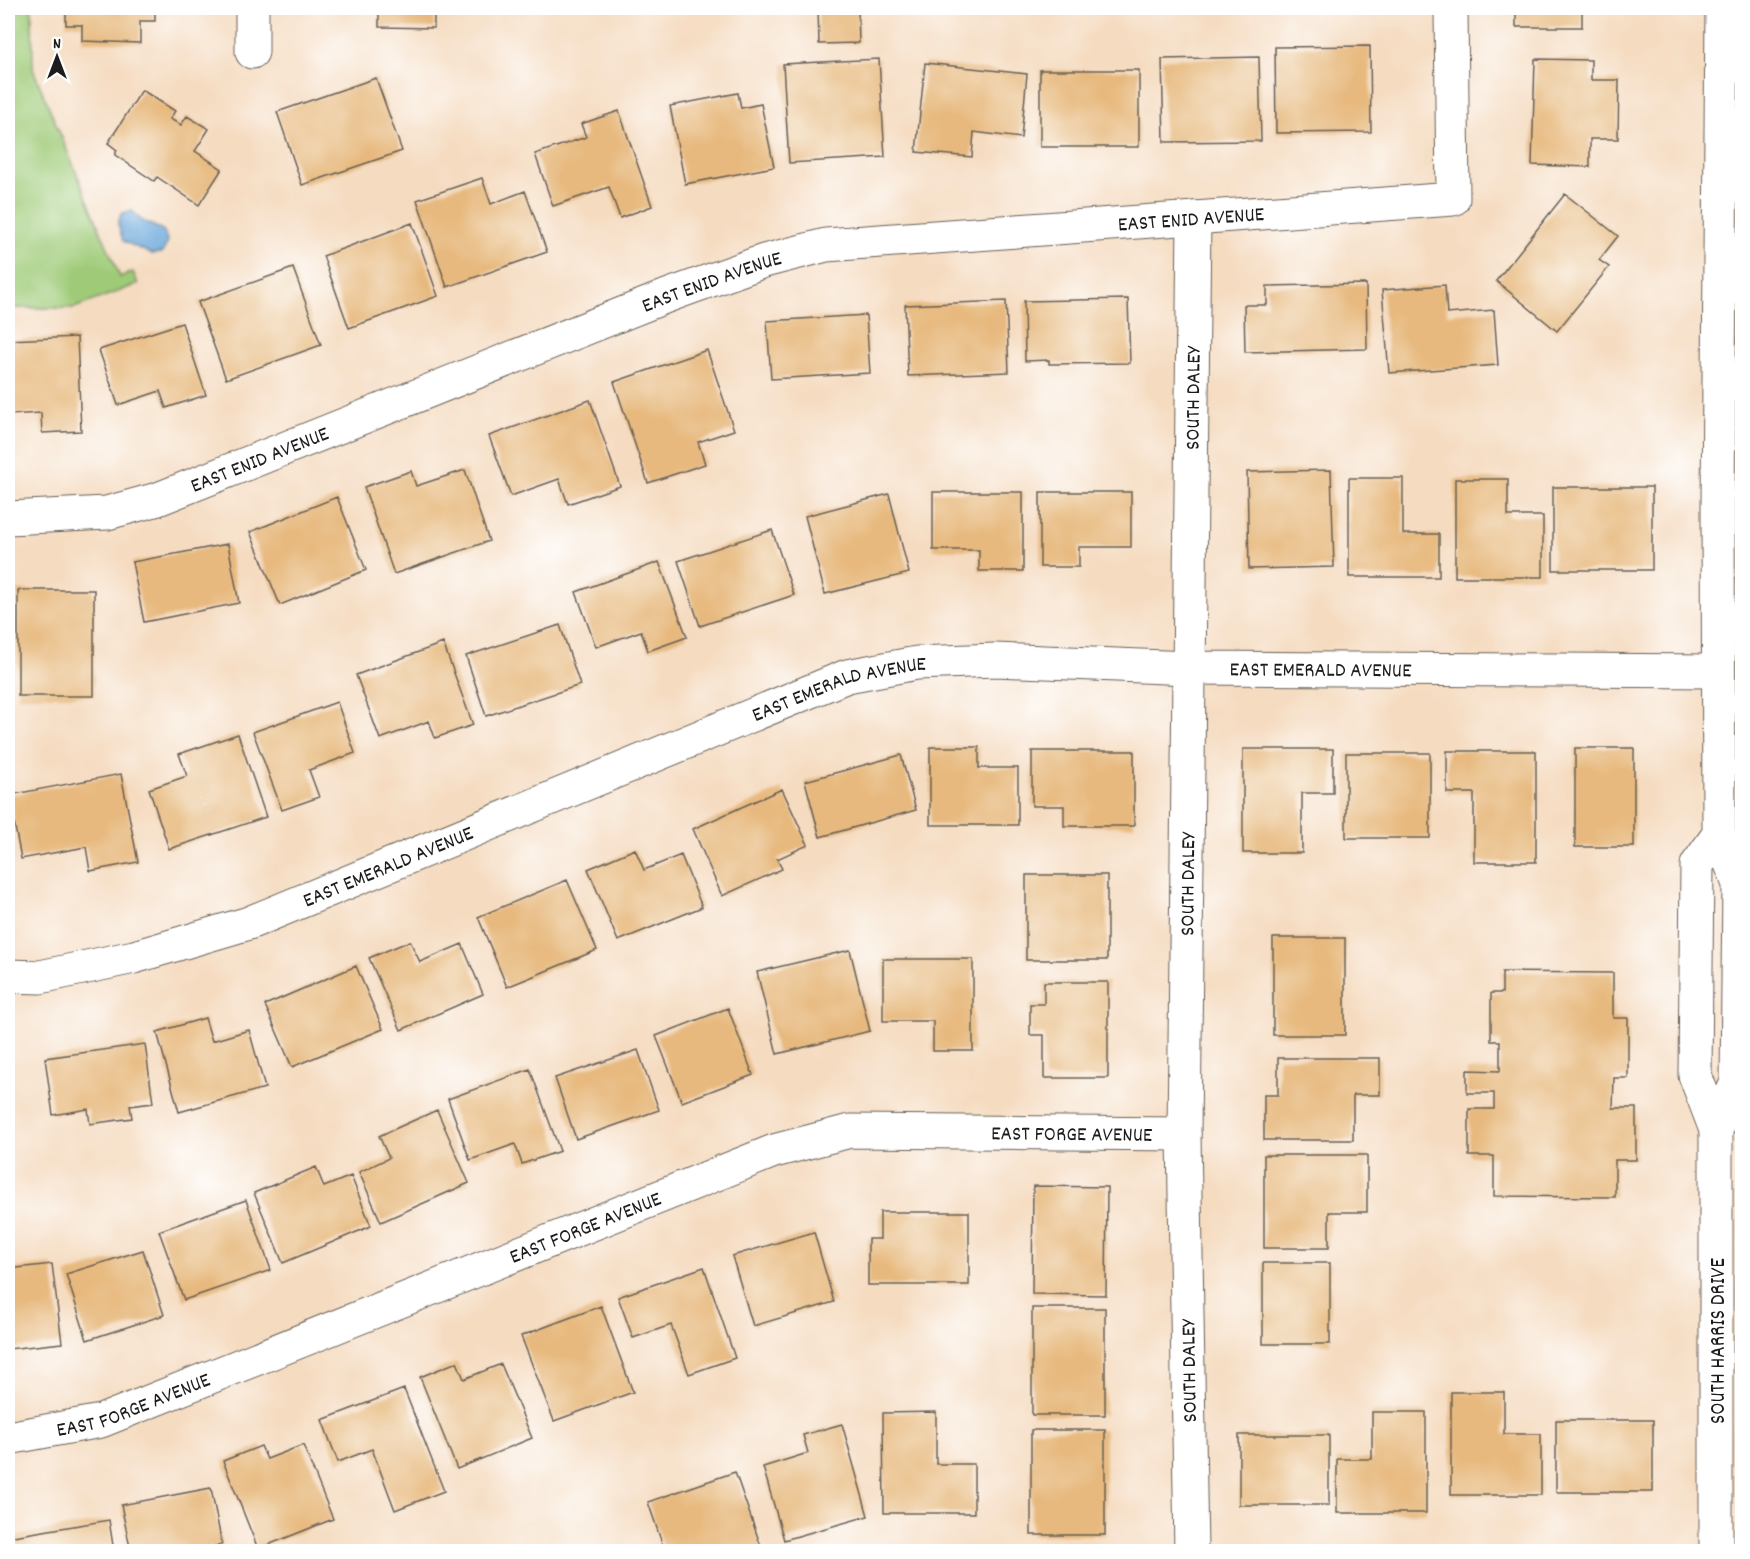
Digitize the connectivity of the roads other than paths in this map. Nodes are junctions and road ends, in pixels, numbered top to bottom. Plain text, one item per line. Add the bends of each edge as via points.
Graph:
1 (252, 8) edge
2 (1451, 8) edge
3 (1722, 8) edge
4 (252, 52) dead end
5 (1194, 218) junction
6 (8, 518) edge
7 (1189, 668) junction
8 (1718, 671) junction
9 (8, 976) edge
10 (1184, 1134) junction
11 (8, 1438) edge
12 (1191, 1551) edge
13 (1716, 1551) edge

1 - 4 street
2 - 5 street, EAST ENID AVENUE via 1453,199
3 - 8 street, SOUTH HARRIS DRIVE
5 - 6 street, EAST ENID AVENUE via 826,245 764,261 667,296 158,499 107,513
5 - 7 street, SOUTH DALEY
7 - 8 street, EAST EMERALD AVENUE
7 - 9 street, EAST EMERALD AVENUE via 995,660 917,663 847,676 249,923 134,957 40,976
7 - 10 street, SOUTH DALEY
8 - 13 street, SOUTH HARRIS DRIVE via 1719,834 1697,865 1695,1063 1695,1075 1716,1130
10 - 11 street, EAST FORGE AVENUE via 850,1131 763,1155 101,1421
10 - 12 street, SOUTH DALEY

